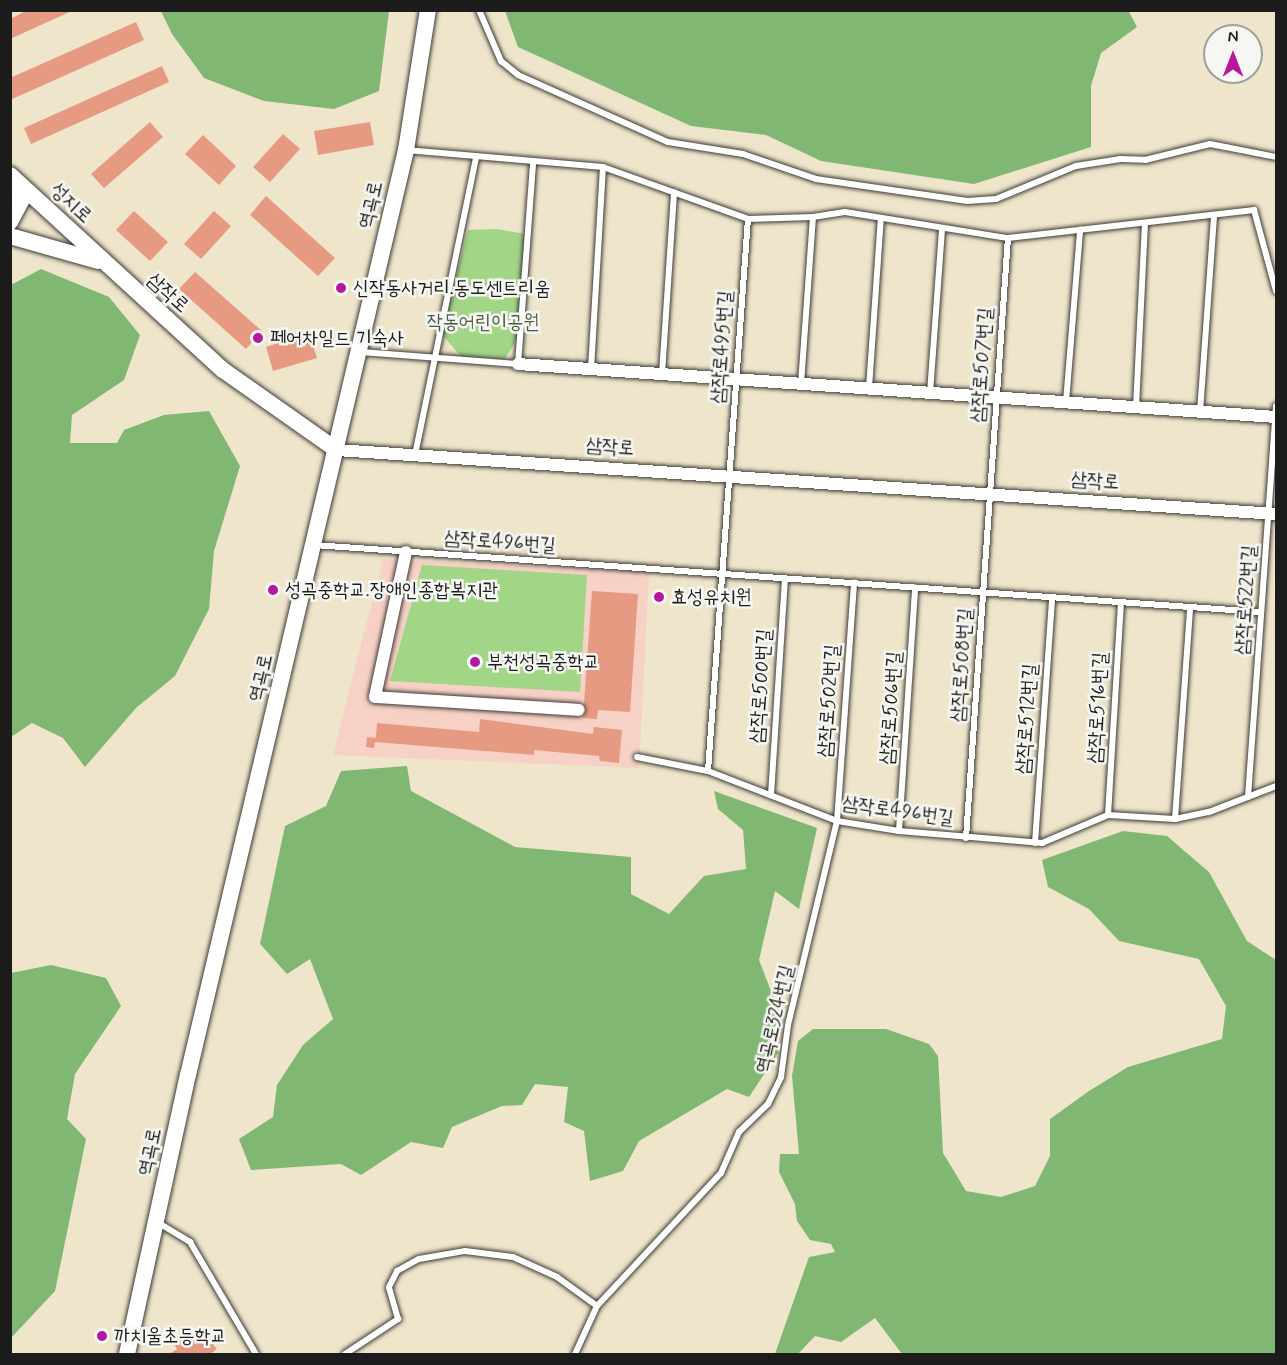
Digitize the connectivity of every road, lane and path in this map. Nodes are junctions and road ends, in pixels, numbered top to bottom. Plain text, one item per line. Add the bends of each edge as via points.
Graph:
1 (428, 10) edge
2 (479, 10) edge
3 (406, 150) junction
4 (1276, 157) edge
5 (476, 159) junction
6 (533, 163) junction
7 (603, 167) junction
8 (12, 176) edge
9 (674, 192) junction
10 (1214, 215) junction
11 (813, 217) junction
12 (881, 218) junction
13 (748, 219) junction
14 (10, 222) edge
15 (1145, 223) junction
16 (942, 228) junction
17 (1080, 230) junction
18 (10, 236) edge
19 (1008, 238) junction
20 (102, 262) junction
21 (1276, 291) edge
22 (358, 352) junction
23 (432, 359) junction
24 (518, 364) junction
25 (591, 370) junction
26 (662, 374) junction
27 (736, 380) junction
28 (801, 384) junction
29 (869, 389) junction
30 (930, 393) junction
31 (996, 398) junction
32 (1066, 403) junction
33 (1136, 408) junction
34 (1200, 412) junction
35 (1276, 412) edge
36 (337, 450) junction
37 (415, 455) junction
38 (729, 477) junction
39 (989, 495) junction
40 (1273, 514) edge
41 (314, 545) junction
42 (406, 552) junction
43 (721, 574) junction
44 (785, 579) junction
45 (854, 583) junction
46 (915, 588) junction
47 (984, 593) junction
48 (1052, 598) junction
49 (1120, 603) junction
50 (1190, 608) junction
51 (1261, 612) junction
52 (579, 710) dead end
53 (638, 757) dead end
54 (708, 771) junction
55 (1276, 786) edge
56 (771, 795) junction
57 (1248, 798) junction
58 (1108, 815) junction
59 (1175, 819) junction
60 (837, 821) junction
61 (899, 831) junction
62 (966, 838) junction
63 (1035, 843) junction
64 (156, 1222) junction
65 (597, 1306) junction
66 (127, 1354) edge
67 (256, 1354) edge
68 (345, 1354) edge
69 (575, 1354) edge

1 - 3 street, 역곡로
2 - 4 lane via 501,62 518,75 668,142 743,154 816,179 967,201 996,199 1076,166 1145,160 1210,144
3 - 5 lane
3 - 22 street, 역곡로
5 - 6 lane
5 - 23 lane
6 - 7 lane
6 - 24 lane
7 - 9 lane
7 - 25 lane
8 - 14 street via 21,201
8 - 20 street, 성지로
9 - 13 lane
9 - 26 lane
10 - 15 lane
10 - 21 lane via 1254,210
10 - 34 lane
11 - 12 lane via 845,212
11 - 13 lane
11 - 28 lane
12 - 16 lane
12 - 29 lane
13 - 27 lane, 삼작로495번길
15 - 17 lane
15 - 33 lane
16 - 19 lane
16 - 30 lane
17 - 19 lane
17 - 32 lane
18 - 20 street, 삼작로
19 - 31 lane, 삼작로507번길
20 - 36 street, 삼작로 via 223,370
22 - 23 lane
22 - 36 street, 역곡로
23 - 24 lane
23 - 37 lane
24 - 25 street
25 - 26 street
26 - 27 street
27 - 28 street
27 - 38 lane, 삼작로495번길
28 - 29 street
29 - 30 street
30 - 31 street
31 - 32 street
31 - 39 lane, 삼작로507번길
32 - 33 street
33 - 34 street
34 - 35 street
35 - 40 lane, 삼작로522번길
36 - 37 street, 삼작로
36 - 41 street, 역곡로
37 - 38 street, 삼작로
38 - 39 street, 삼작로
38 - 43 lane
39 - 40 street, 삼작로
39 - 47 lane, 삼작로508번길
40 - 51 lane, 삼작로522번길
41 - 42 lane, 삼작로496번길
41 - 64 street, 역곡로
42 - 43 lane, 삼작로496번길
42 - 52 street via 375,697
43 - 44 lane, 삼작로496번길
43 - 54 lane
44 - 45 lane, 삼작로496번길
44 - 56 lane, 삼작로500번길
45 - 46 lane, 삼작로496번길
45 - 60 lane, 삼작로502번길
46 - 47 lane, 삼작로496번길
46 - 61 lane, 삼작로506번길
47 - 48 lane, 삼작로496번길
47 - 62 lane, 삼작로508번길
48 - 49 lane, 삼작로496번길
48 - 63 lane, 삼작로512번길
49 - 50 lane, 삼작로496번길
49 - 58 lane, 삼작로516번길
50 - 51 lane, 삼작로496번길
50 - 59 lane
51 - 57 lane, 삼작로522번길
53 - 54 lane, 삼작로496번길
54 - 56 lane, 삼작로496번길
55 - 57 lane, 삼작로496번길
56 - 60 lane, 삼작로496번길
57 - 59 lane, 삼작로496번길
58 - 59 lane, 삼작로496번길
58 - 63 lane, 삼작로496번길
60 - 61 lane, 삼작로496번길
60 - 65 lane, 역곡로324번길 via 788,1025 781,1077 768,1104 739,1132 721,1173
61 - 62 lane, 삼작로496번길
62 - 63 lane, 삼작로496번길
64 - 66 street, 역곡로
64 - 67 lane via 190,1242
65 - 68 lane via 557,1277 513,1257 465,1251 419,1259 397,1271 389,1287 398,1319
65 - 69 lane, 역곡로324번길

